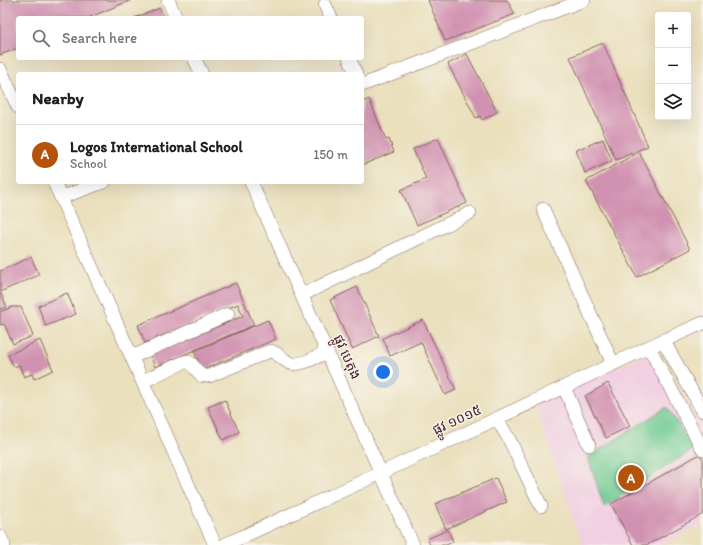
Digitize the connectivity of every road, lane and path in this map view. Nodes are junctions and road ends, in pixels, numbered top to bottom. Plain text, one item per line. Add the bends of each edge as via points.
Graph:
1 (168, 0) edge
2 (584, 0) edge
3 (325, 5) dead end
4 (175, 16) edge
5 (330, 16) edge
6 (195, 60) edge
7 (350, 60) edge
8 (0, 69) edge
9 (201, 72) edge
10 (355, 72) edge
11 (364, 85) edge
12 (16, 103) edge
13 (55, 184) edge
14 (98, 184) edge
15 (252, 184) edge
16 (62, 197) junction
17 (543, 209) dead end
18 (470, 213) dead end
19 (302, 295) junction
20 (228, 314) dead end
21 (703, 323) edge
22 (663, 340) junction
23 (649, 347) junction
24 (327, 352) junction
25 (132, 357) junction
26 (613, 364) junction
27 (143, 381) junction
28 (564, 387) junction
29 (703, 411) edge
30 (497, 419) junction
31 (589, 444) dead end
32 (703, 450) edge
33 (381, 473) junction
34 (541, 506) dead end
35 (0, 536) edge
36 (4, 545) edge
37 (215, 545) edge
38 (224, 545) edge
39 (413, 545) edge

1 - 4 street
2 - 11 street
3 - 5 street
6 - 9 street
7 - 10 street
8 - 12 street
13 - 16 street
14 - 16 street
15 - 19 street, ផ្លូវ បេតុង
16 - 25 street
17 - 26 street
18 - 19 street
19 - 24 street, ផ្លូវ បេតុង
20 - 25 street
21 - 22 street, ផ្លូវ ១០១៥
22 - 23 street, ផ្លូវ ១០១៥
22 - 29 street
23 - 26 street, ផ្លូវ ១០១៥
23 - 32 street
24 - 27 street via 294,364 270,351 209,376 202,376 194,365 187,361
24 - 33 street, ផ្លូវ បេតុង
25 - 27 street
26 - 28 street, ផ្លូវ ១០១៥
27 - 37 street
28 - 30 street, ផ្លូវ ១០១៥
28 - 31 street
30 - 33 street, ផ្លូវ ១០១៥
30 - 34 street
33 - 38 street, ផ្លូវ ១០១៥
33 - 39 street, ផ្លូវ បេតុង
35 - 36 street

